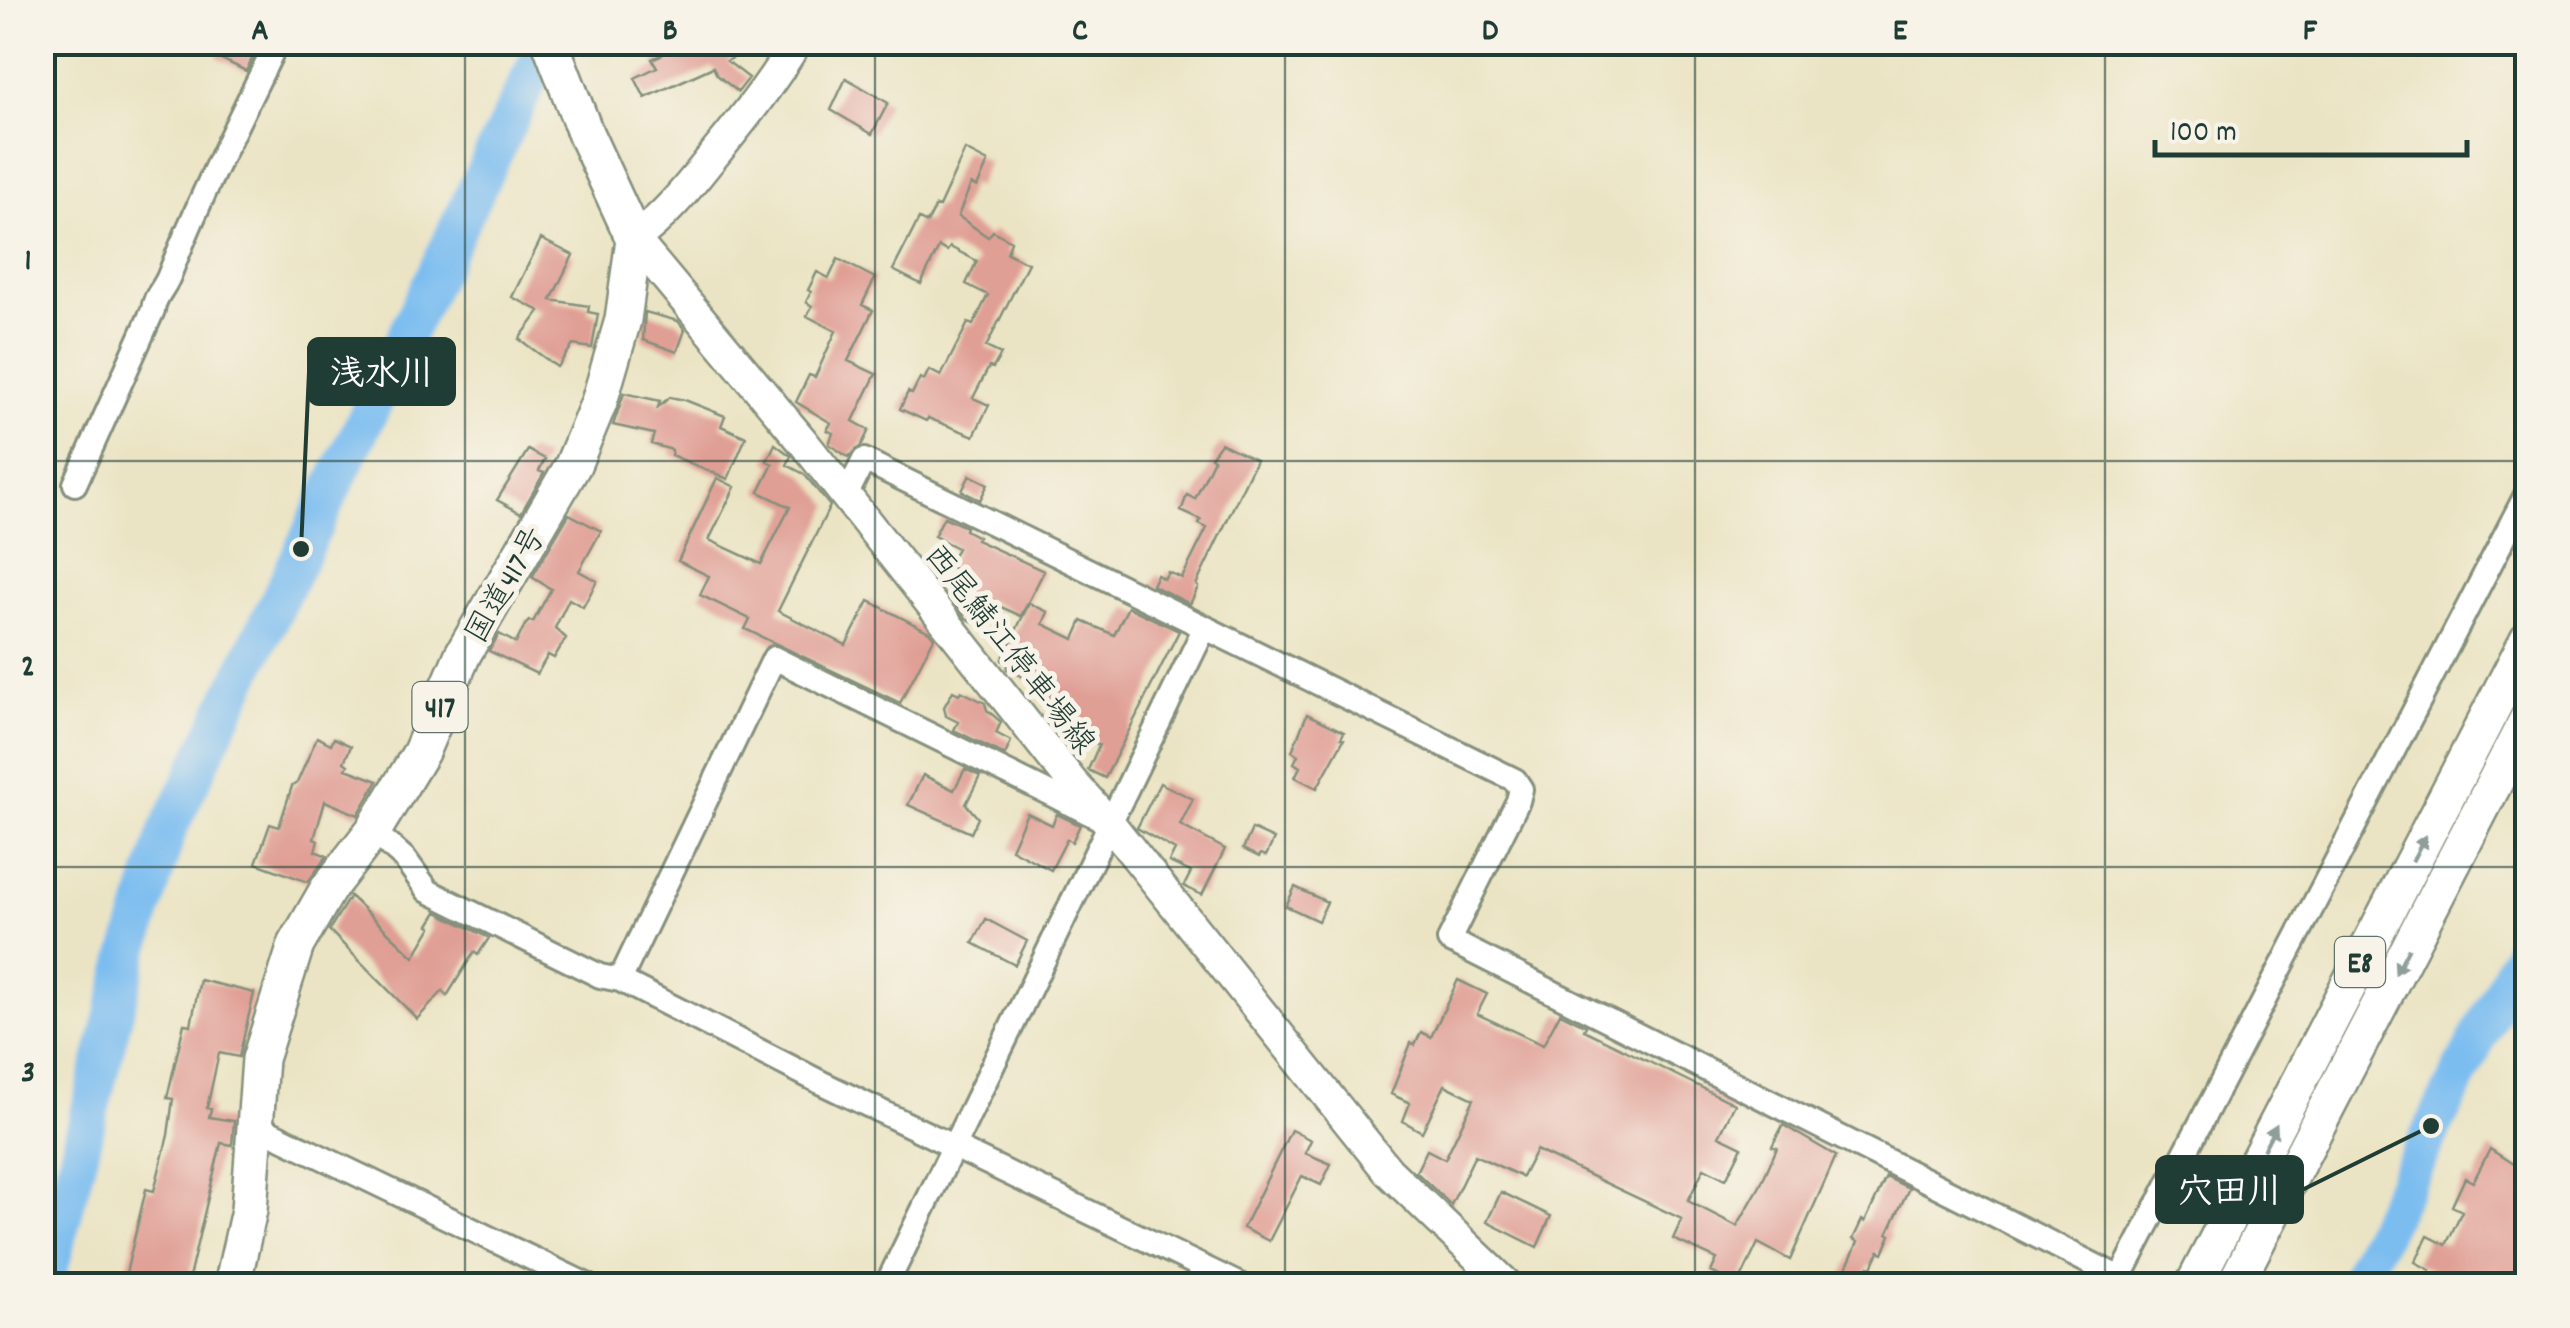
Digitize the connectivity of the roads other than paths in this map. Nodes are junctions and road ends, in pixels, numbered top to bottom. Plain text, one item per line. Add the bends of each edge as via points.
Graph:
1 (277, 42) edge
2 (550, 42) edge
3 (796, 42) edge
4 (634, 240) junction
5 (75, 484) dead end
6 (2528, 491) edge
7 (845, 498) junction
8 (1205, 627) junction
9 (2528, 639) edge
10 (2528, 718) edge
11 (1110, 824) junction
12 (373, 831) junction
13 (620, 980) junction
14 (254, 1125) junction
15 (954, 1144) junction
16 (2118, 1282) edge
17 (232, 1286) edge
18 (589, 1286) edge
19 (886, 1286) edge
20 (1242, 1286) edge
21 (1508, 1286) edge
22 (2193, 1286) edge
23 (2234, 1286) edge

1 - 5 street via 188,223
2 - 4 highway
3 - 4 main road via 727,140 660,220
4 - 7 main road, 西尾鯖江停車場線
4 - 12 highway, 国道417号 / 417 via 623,320 573,465 463,654 421,752
6 - 16 street
7 - 8 street via 864,460
7 - 11 main road, 西尾鯖江停車場線
8 - 11 street
8 - 16 street via 1515,780 1518,801 1449,940
22 -> 9 highway, E8
10 -> 23 highway, E8
11 - 13 street via 774,658
11 - 15 street
11 - 21 main road, 西尾鯖江停車場線 via 1388,1171
12 - 13 street via 428,891
12 - 14 highway, 国道417号 / 417 via 328,888 296,945 260,1059
13 - 15 street
14 - 17 highway, 国道417号 / 417 via 248,1210
14 - 18 street
15 - 19 street
15 - 20 street

